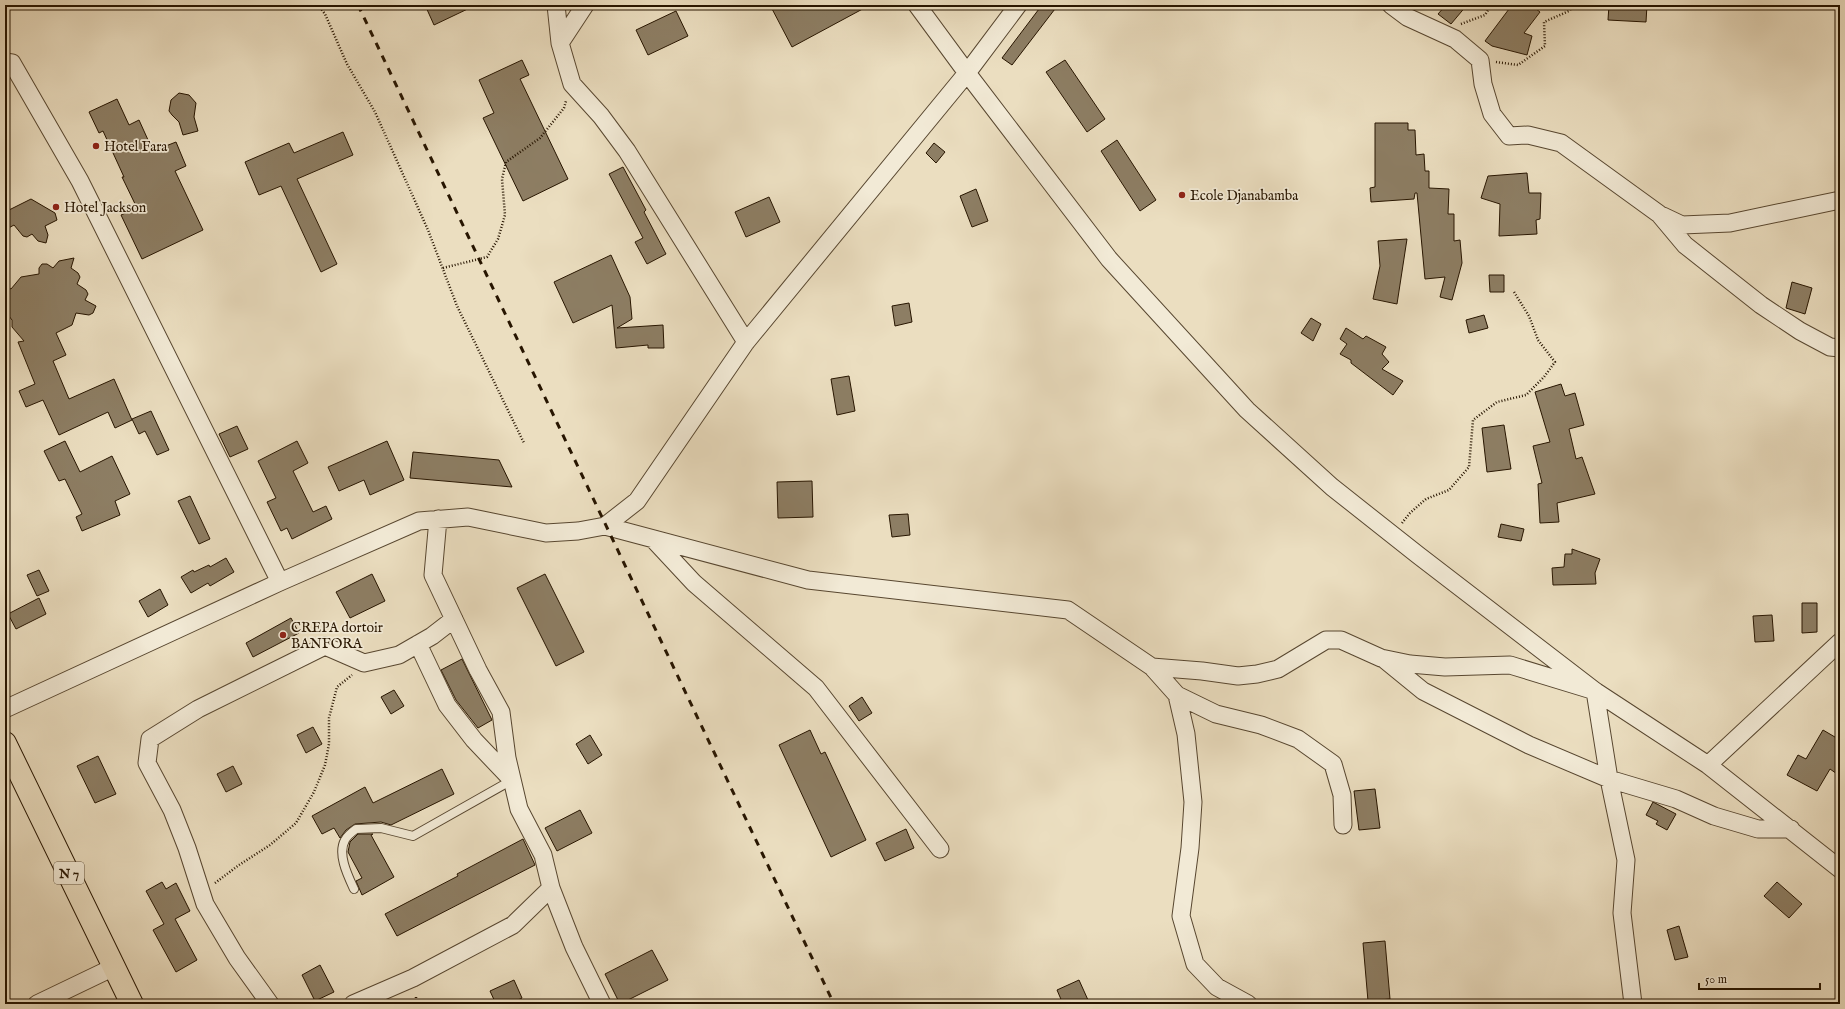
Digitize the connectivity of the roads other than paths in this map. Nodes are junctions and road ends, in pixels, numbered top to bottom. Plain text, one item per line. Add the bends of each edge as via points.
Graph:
1 (556, 5) edge
2 (585, 5) edge
3 (917, 5) edge
4 (1018, 5) edge
5 (1391, 5) edge
6 (560, 43) junction
7 (5, 62) edge
8 (967, 73) junction
9 (1840, 200) edge
10 (1659, 214) junction
11 (746, 342) junction
12 (1840, 348) edge
13 (438, 519) junction
14 (605, 526) junction
15 (653, 538) junction
16 (280, 582) junction
17 (454, 619) junction
18 (418, 644) junction
19 (1838, 649) edge
20 (1381, 658) junction
21 (1152, 667) junction
22 (1595, 691) junction
23 (1178, 695) junction
24 (5, 709) edge
25 (5, 743) edge
26 (1708, 765) junction
27 (1609, 779) junction
28 (512, 780) junction
29 (1342, 825) dead end
30 (1791, 829) junction
31 (940, 849) dead end
32 (1840, 868) edge
33 (551, 888) junction
34 (354, 889) dead end
35 (114, 967) junction
36 (37, 1004) edge
37 (132, 1004) edge
38 (270, 1004) edge
39 (353, 1004) edge
40 (602, 1004) edge
41 (1248, 1004) edge
42 (1633, 1004) edge

1 - 6 street
2 - 6 street
3 - 8 street
4 - 8 street
5 - 10 street via 1407,17 1455,39 1480,60 1483,84 1492,114 1509,136 1528,135 1561,143
6 - 11 street via 572,84 601,116 627,151
7 - 16 street via 12,63 80,181
8 - 11 street
8 - 22 street via 1109,259 1247,410 1332,487
9 - 10 street via 1730,223 1682,225
10 - 12 street via 1685,245 1761,306 1800,331 1830,346
11 - 14 street via 638,501
13 - 14 street via 468,517 546,533
13 - 16 street via 419,521
13 - 17 street via 433,575
14 - 15 street
15 - 21 street via 808,580 1068,610
15 - 31 street via 694,583 816,688
16 - 24 street
17 - 18 street
17 - 28 street via 501,712
18 - 28 street via 447,705 474,740
18 - 38 street via 399,655 364,663 325,646 198,709 150,739 147,764 172,810 205,904 237,958
19 - 26 street
20 - 21 street via 1341,640 1326,640 1278,669 1257,674 1238,676
20 - 22 street via 1445,667 1510,665
20 - 27 street via 1423,691 1529,745
21 - 23 street
22 - 26 street
22 - 27 street
23 - 29 street via 1216,714 1261,725 1298,739 1333,764 1342,795
23 - 41 street via 1186,734 1193,802 1181,916 1195,964 1217,987
25 - 35 highway, N 7
26 - 30 street
27 - 30 street via 1676,799 1714,816 1758,829
27 - 42 street via 1626,860 1622,913
28 - 33 street via 519,809 543,855
28 - 34 lane via 413,836 381,828 356,829 345,839 343,846 344,862
30 - 32 street
33 - 39 street via 512,925 413,978
33 - 40 street via 574,947
35 - 36 street
35 - 37 highway, N 7

